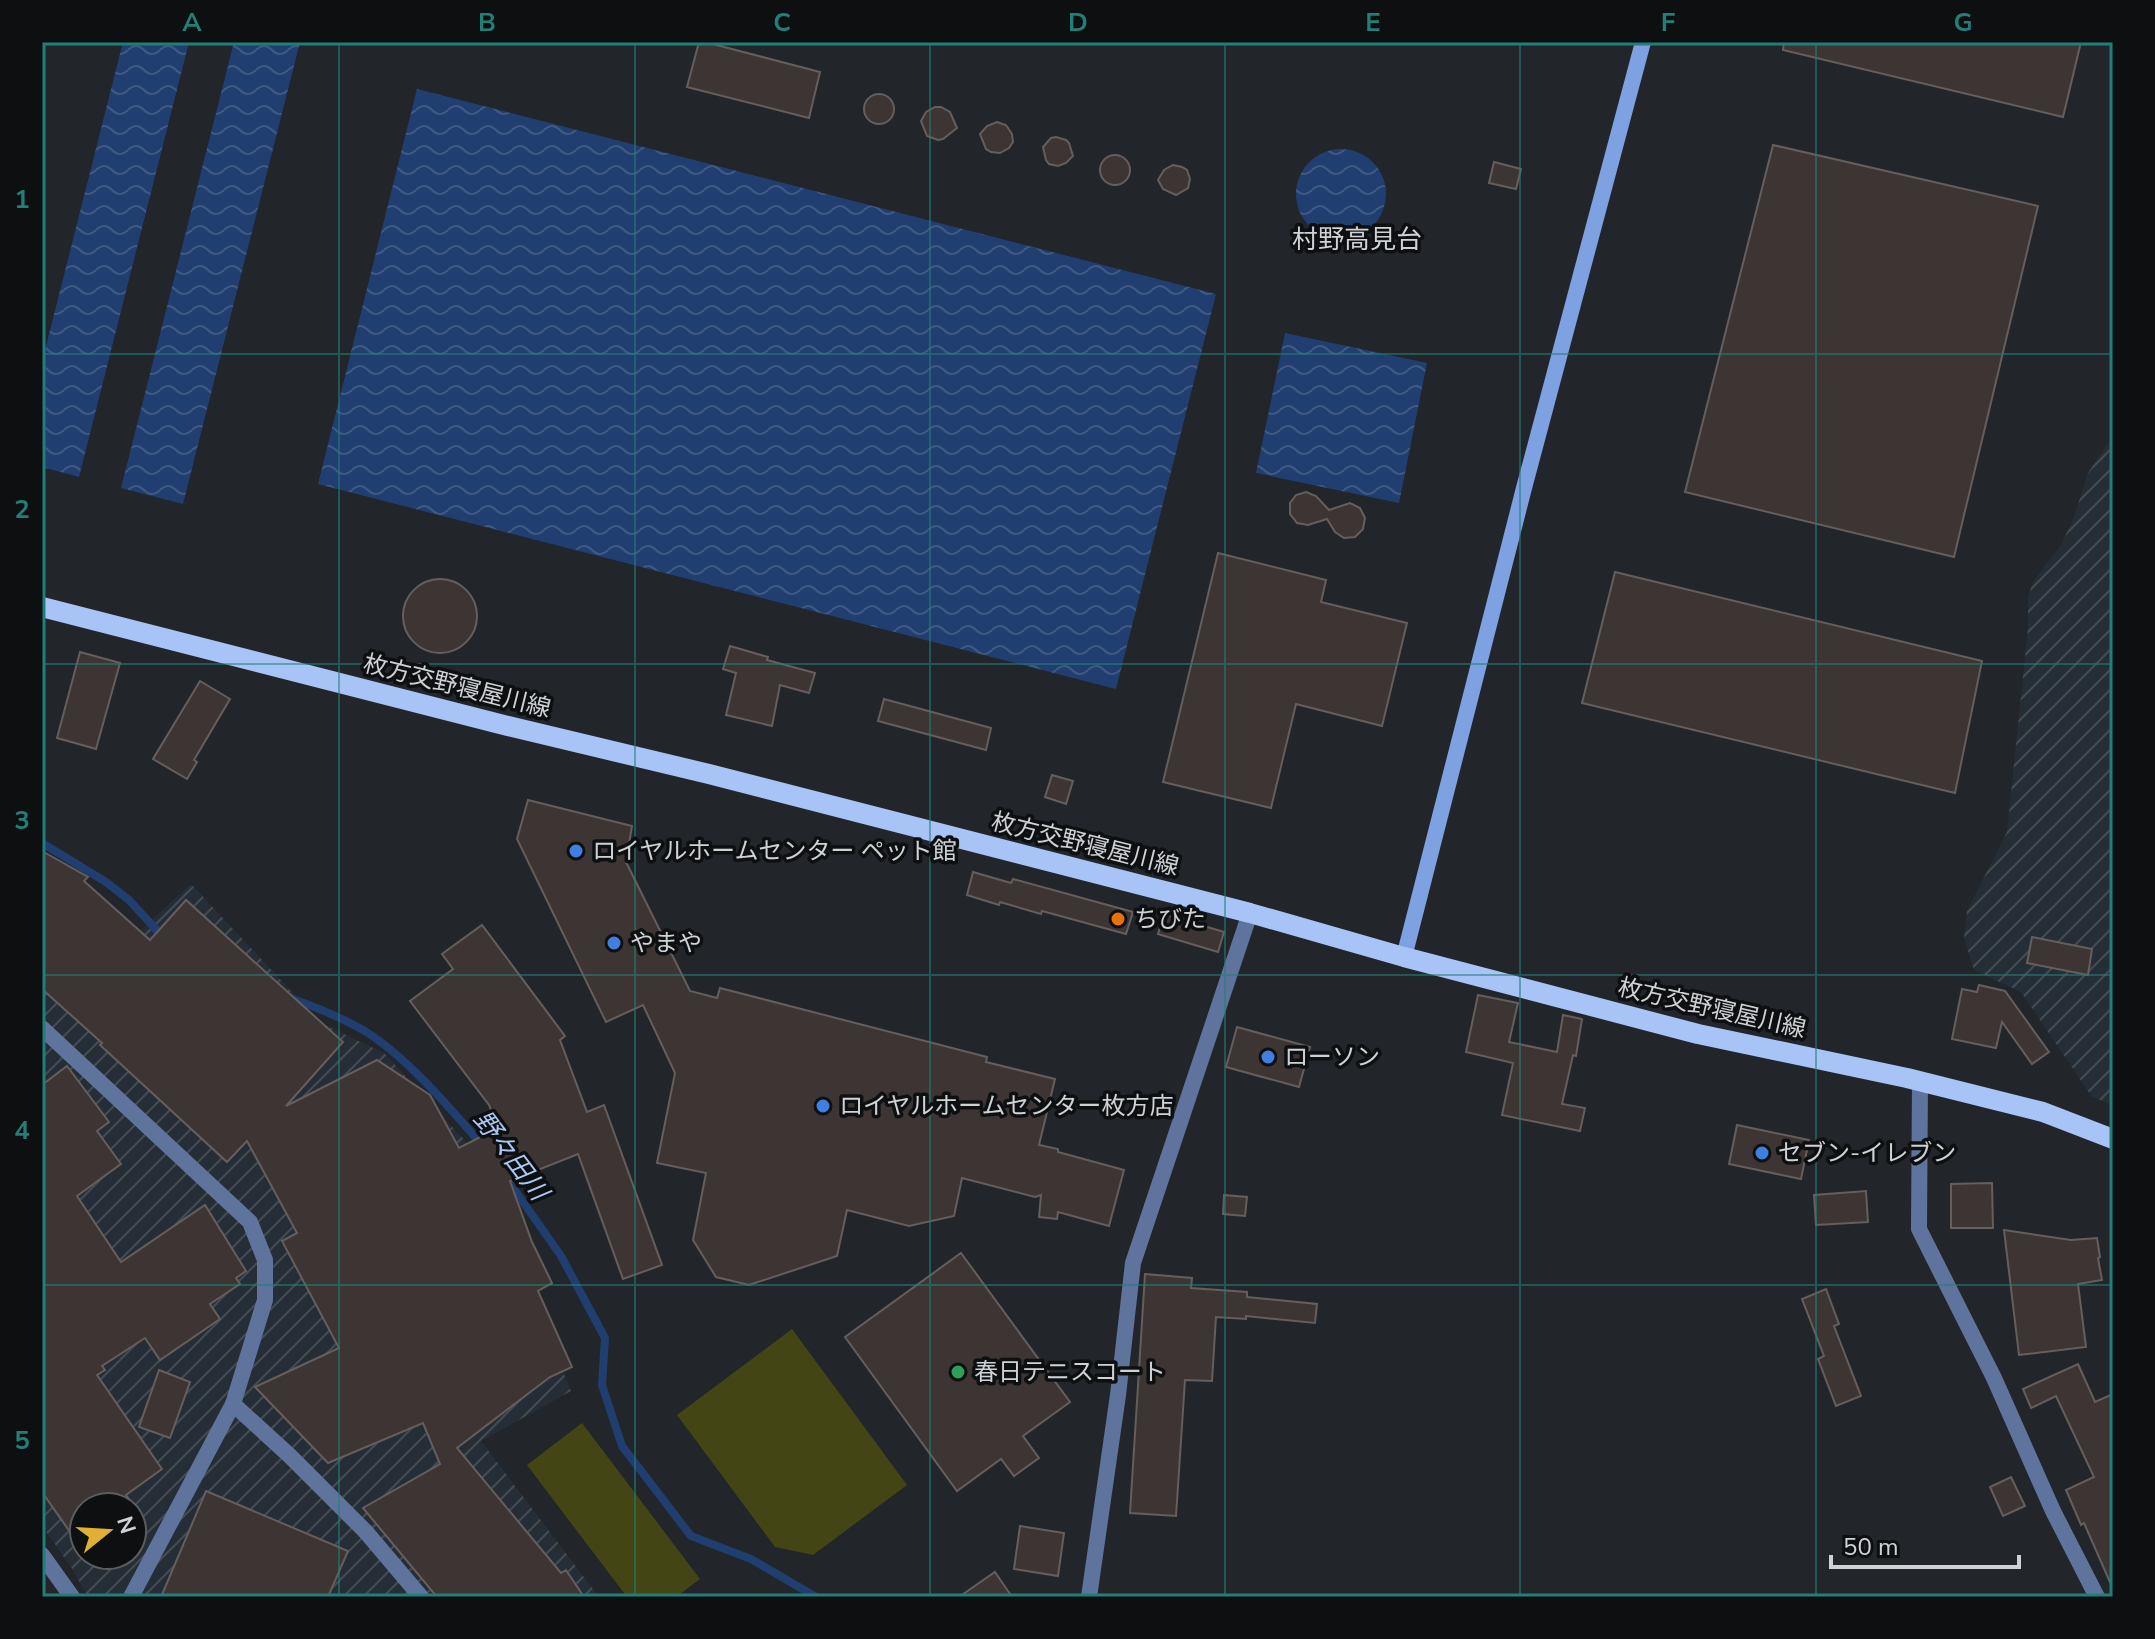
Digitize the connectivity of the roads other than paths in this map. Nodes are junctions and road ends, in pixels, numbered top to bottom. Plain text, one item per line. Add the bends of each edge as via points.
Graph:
1 (1643, 42) edge
2 (42, 607) edge
3 (1250, 913) junction
4 (1404, 957) junction
5 (42, 1028) edge
6 (1920, 1081) junction
7 (2113, 1139) edge
8 (233, 1404) junction
9 (42, 1555) edge
10 (72, 1597) edge
11 (131, 1597) edge
12 (421, 1597) edge
13 (1089, 1597) edge
14 (2097, 1597) edge

1 - 4 street
2 - 3 main road, 枚方交野寝屋川線
3 - 4 main road, 枚方交野寝屋川線
3 - 13 street via 1133,1263
4 - 6 main road, 枚方交野寝屋川線 via 1698,1034
5 - 8 street via 250,1222 265,1260 265,1300
6 - 7 main road, 枚方交野寝屋川線 via 2043,1112
6 - 14 street via 1919,1229
8 - 11 street
8 - 12 street via 366,1532
9 - 10 street

